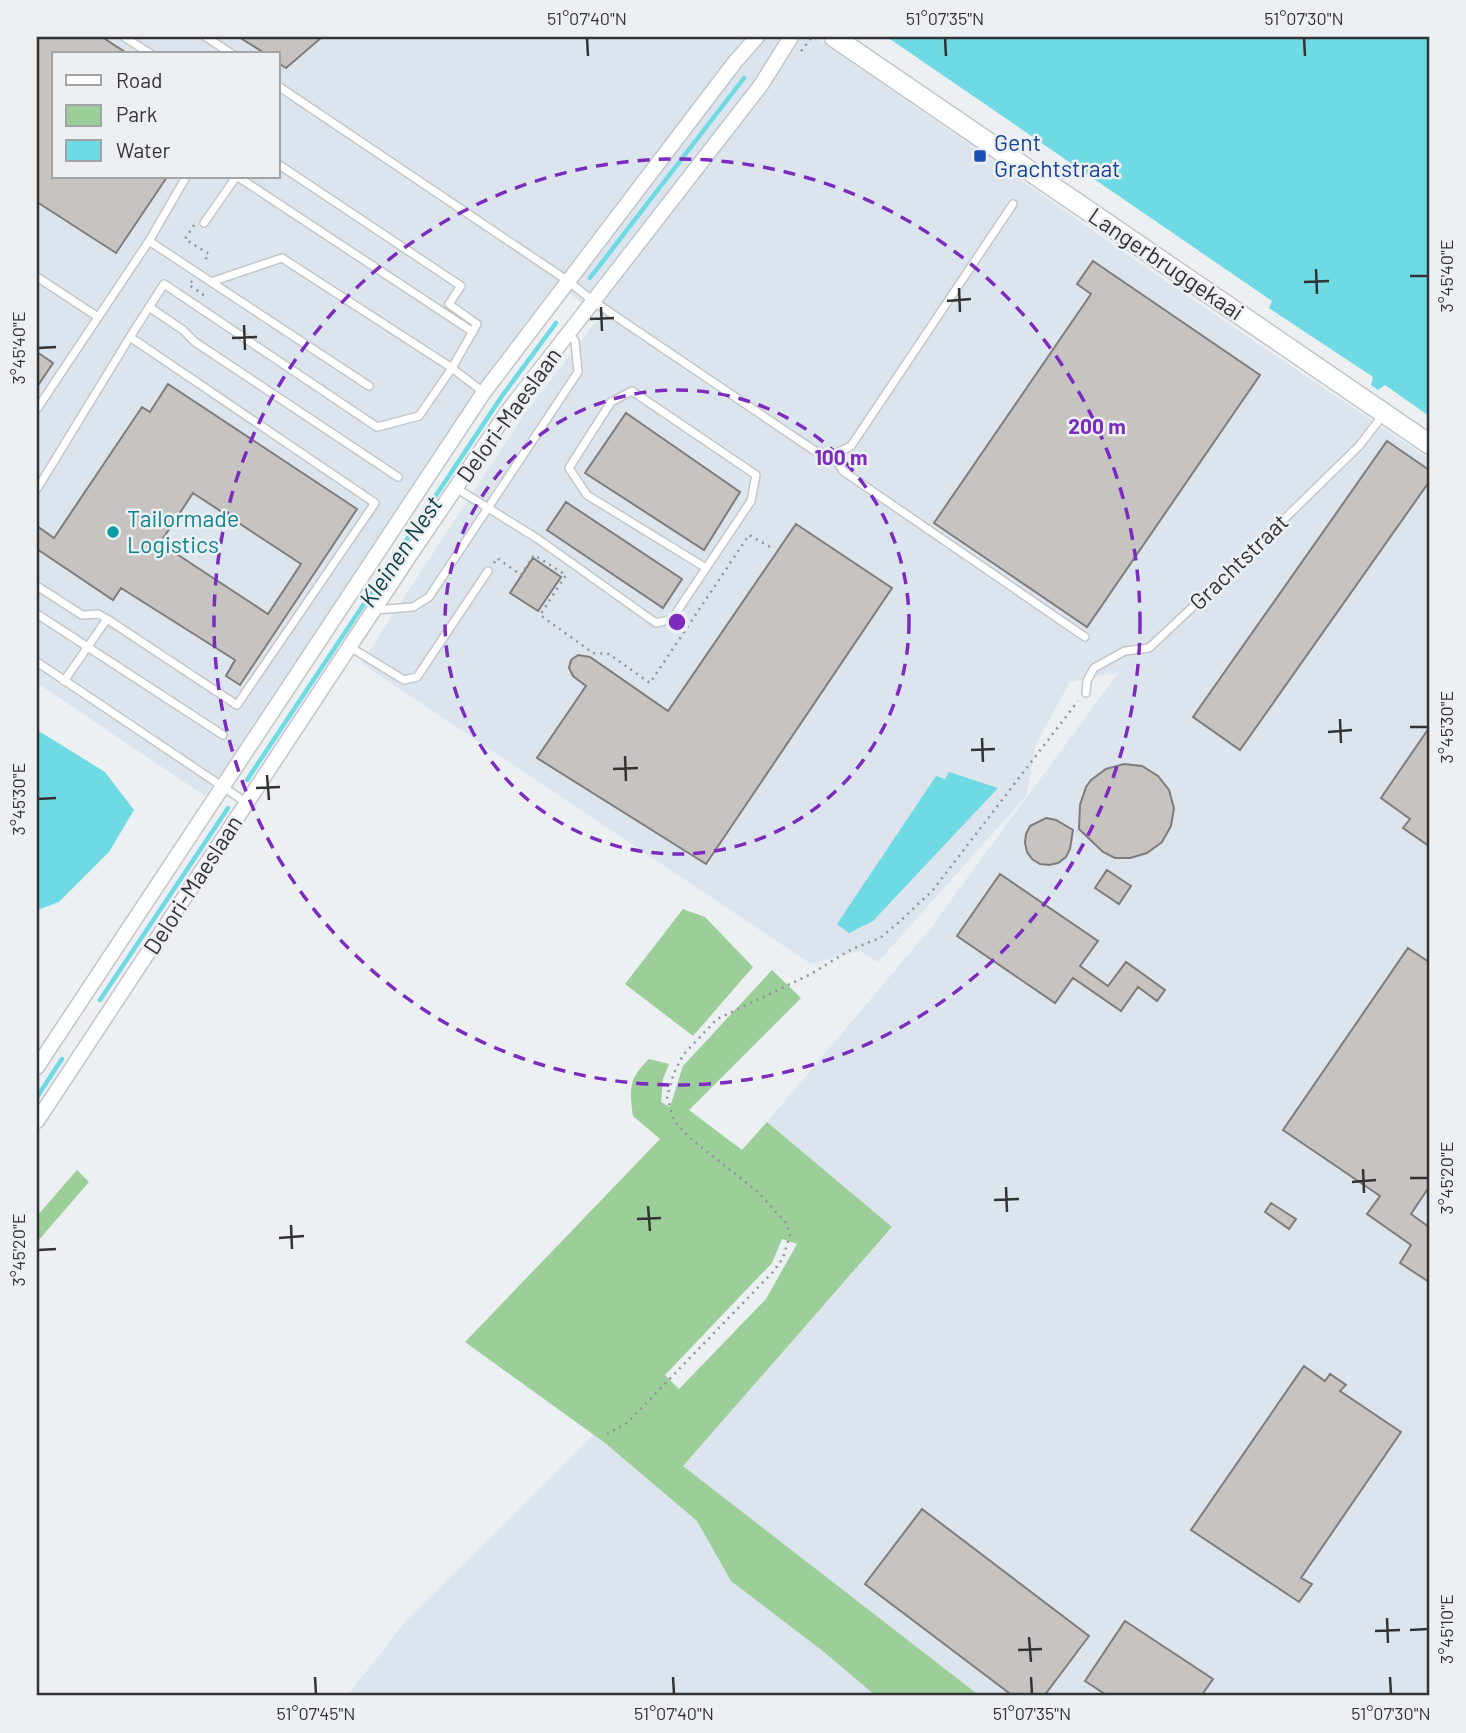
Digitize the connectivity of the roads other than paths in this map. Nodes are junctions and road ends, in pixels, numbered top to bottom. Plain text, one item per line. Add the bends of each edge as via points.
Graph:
1 (124, 37) edge
2 (206, 37) edge
3 (757, 37) edge
4 (791, 37) edge
5 (834, 37) edge
6 (148, 52) edge
7 (229, 52) edge
8 (280, 87) edge
9 (280, 165) edge
10 (185, 178) edge
11 (236, 178) edge
12 (239, 178) edge
13 (1013, 204) dead end
14 (204, 223) dead end
15 (149, 241) junction
16 (37, 277) edge
17 (568, 281) junction
18 (211, 282) junction
19 (593, 301) junction
20 (149, 307) junction
21 (99, 317) junction
22 (473, 332) junction
23 (568, 332) junction
24 (130, 337) junction
25 (452, 368) junction
26 (369, 386) dead end
27 (484, 392) junction
28 (37, 409) edge
29 (1384, 413) junction
30 (1429, 444) edge
31 (833, 455) junction
32 (398, 477) dead end
33 (456, 488) junction
34 (37, 489) edge
35 (488, 509) junction
36 (706, 568) junction
37 (488, 571) dead end
38 (37, 586) edge
39 (374, 610) junction
40 (37, 614) edge
41 (107, 619) junction
42 (1085, 637) dead end
43 (350, 647) junction
44 (88, 648) junction
45 (37, 662) edge
46 (64, 681) junction
47 (1086, 692) road end
48 (223, 735) dead end
49 (222, 786) junction
50 (247, 803) junction
51 (37, 1067) edge
52 (37, 1121) edge

1 - 6 lane
2 - 7 lane
3 - 17 street, Delori-Maeslaan
4 - 19 street, Delori-Maeslaan via 761,85
5 - 29 main road, Langerbruggekaai
8 - 17 lane
9 - 22 lane via 461,286 449,304 477,324
10 - 15 lane
11 - 14 lane
12 - 22 lane
13 - 31 lane via 851,446
15 - 18 lane
15 - 21 lane
16 - 21 lane
17 - 19 lane
17 - 27 street, Delori-Maeslaan
18 - 25 lane via 282,258
18 - 26 lane
19 - 23 street, Delori-Maeslaan
19 - 31 lane via 815,451
20 - 24 lane
20 - 25 lane via 164,284 377,427 419,416
20 - 32 lane
21 - 28 lane
22 - 25 lane
23 - 33 street, Delori-Maeslaan
23 - 35 lane via 575,341 578,372
24 - 34 lane
24 - 41 lane via 375,503 237,705
25 - 27 lane
27 - 49 street, Delori-Maeslaan
29 - 30 main road, Langerbruggekaai
29 - 47 lane, Grachtstraat via 1359,446 1149,648 1125,651 1094,668
31 - 42 lane via 844,471
33 - 35 lane
33 - 39 street, Delori-Maeslaan
35 - 36 lane via 656,623 672,619
35 - 39 lane via 429,597 413,607
36 - 36 lane via 751,501 756,475 632,391 611,402 569,468 587,495
37 - 43 lane via 417,677 404,680
38 - 41 lane via 82,615 98,614
39 - 43 street, Delori-Maeslaan
40 - 44 lane
41 - 44 lane
43 - 50 street, Delori-Maeslaan
44 - 46 lane
44 - 48 lane
45 - 46 lane
46 - 49 lane
49 - 50 lane
49 - 51 street, Delori-Maeslaan
50 - 52 street, Delori-Maeslaan

